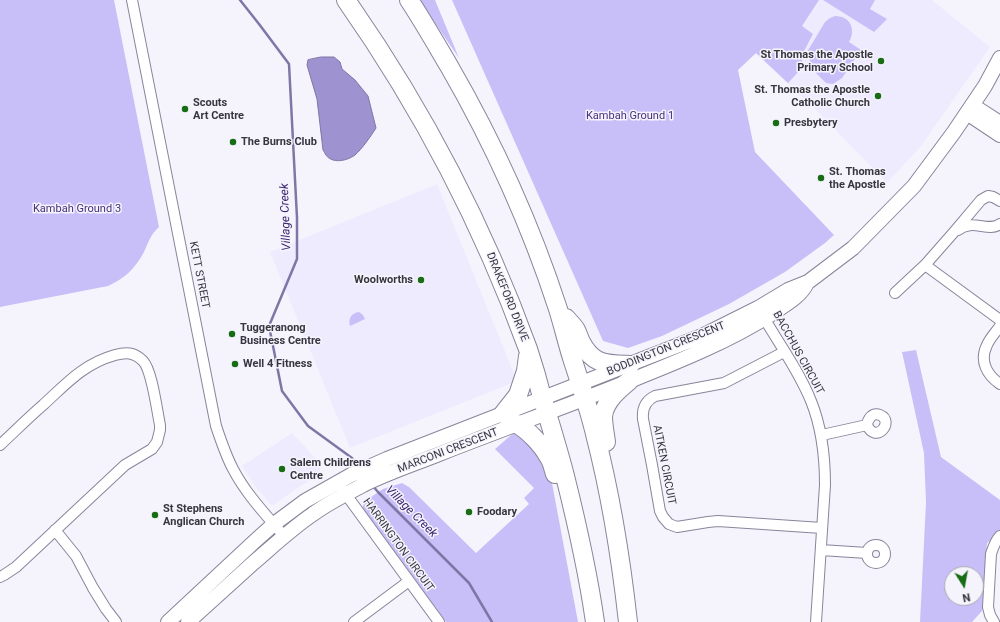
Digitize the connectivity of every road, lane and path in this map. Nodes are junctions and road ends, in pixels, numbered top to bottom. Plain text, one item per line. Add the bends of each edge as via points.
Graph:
1 (132, 0) edge
2 (346, 0) edge
3 (409, 0) edge
4 (1000, 58) edge
5 (970, 109) junction
6 (1000, 123) edge
7 (1000, 135) edge
8 (1000, 201) edge
9 (1000, 224) edge
10 (954, 232) junction
11 (925, 265) junction
12 (895, 293) dead end
13 (558, 310) junction
14 (761, 313) junction
15 (1000, 320) edge
16 (1000, 326) edge
17 (528, 350) junction
18 (784, 352) junction
19 (630, 373) junction
20 (1000, 384) edge
21 (582, 391) junction
22 (545, 406) junction
23 (510, 419) junction
24 (867, 425) dead end
25 (822, 435) junction
26 (0, 445) edge
27 (604, 472) junction
28 (338, 482) junction
29 (346, 494) junction
30 (570, 499) junction
31 (274, 524) junction
32 (822, 528) junction
33 (55, 530) junction
34 (284, 536) junction
35 (1000, 536) edge
36 (821, 550) junction
37 (867, 553) dead end
38 (0, 577) edge
39 (409, 582) junction
40 (594, 611) edge
41 (116, 622) edge
42 (168, 622) edge
43 (188, 622) edge
44 (354, 622) edge
45 (439, 622) edge
46 (628, 622) edge
47 (816, 622) edge
48 (994, 622) edge

1 - 31 street, KETT STREET via 216,426 234,470 246,490
2 - 17 highway, DRAKEFORD DRIVE via 370,34 436,144 492,259
3 - 13 highway via 480,122 524,218
4 - 5 street, BODDINGTON CRESCENT
5 - 6 street
5 - 7 street
5 - 14 street, BODDINGTON CRESCENT via 914,186 853,248 808,282 788,290
8 - 10 street via 988,196 981,200
9 - 10 street via 993,227 966,225
10 - 11 street
11 - 12 street
11 - 15 street
13 - 19 highway via 575,328 588,354
13 - 21 highway
14 - 18 street, BACCHUS CIRCUIT
14 - 19 street, BODDINGTON CRESCENT via 702,336
16 - 20 street via 987,344 984,360 990,375
17 - 22 highway, DRAKEFORD DRIVE
17 - 23 highway via 526,371
18 - 25 street, BACCHUS CIRCUIT via 808,393
18 - 32 street, AITKEN CIRCUIT via 724,383 655,396 644,406 642,419 660,511 669,524 677,528 718,521
19 - 21 street, BODDINGTON CRESCENT
19 - 27 highway via 606,406 603,417 607,449
21 - 22 street, BODDINGTON CRESCENT
21 - 27 highway
22 - 23 street, MARCONI CRESCENT
22 - 30 highway, DRAKEFORD DRIVE
23 - 28 street, MARCONI CRESCENT via 394,457
23 - 29 street, MARCONI CRESCENT
23 - 30 highway via 523,427 549,456 556,476
24 - 25 street
25 - 32 street, BACCHUS CIRCUIT via 825,465
26 - 33 street via 86,367 124,353 136,356 146,365 150,373 160,425 157,442 152,449 125,465
27 - 46 highway
28 - 29 street, HARRINGTON CIRCUIT
28 - 31 street, MARCONI CRESCENT via 304,501
29 - 34 street, MARCONI CRESCENT via 314,513
29 - 39 street, HARRINGTON CIRCUIT
30 - 40 highway, DRAKEFORD DRIVE
31 - 34 street, KETT STREET
31 - 42 street, MARCONI CRESCENT
32 - 36 street, BACCHUS CIRCUIT
33 - 38 street via 16,567
33 - 41 street via 76,556
34 - 43 street, MARCONI CRESCENT
35 - 48 street via 991,554 988,607
36 - 37 street
36 - 47 street, BACCHUS CIRCUIT
39 - 44 street
39 - 45 street, HARRINGTON CIRCUIT

